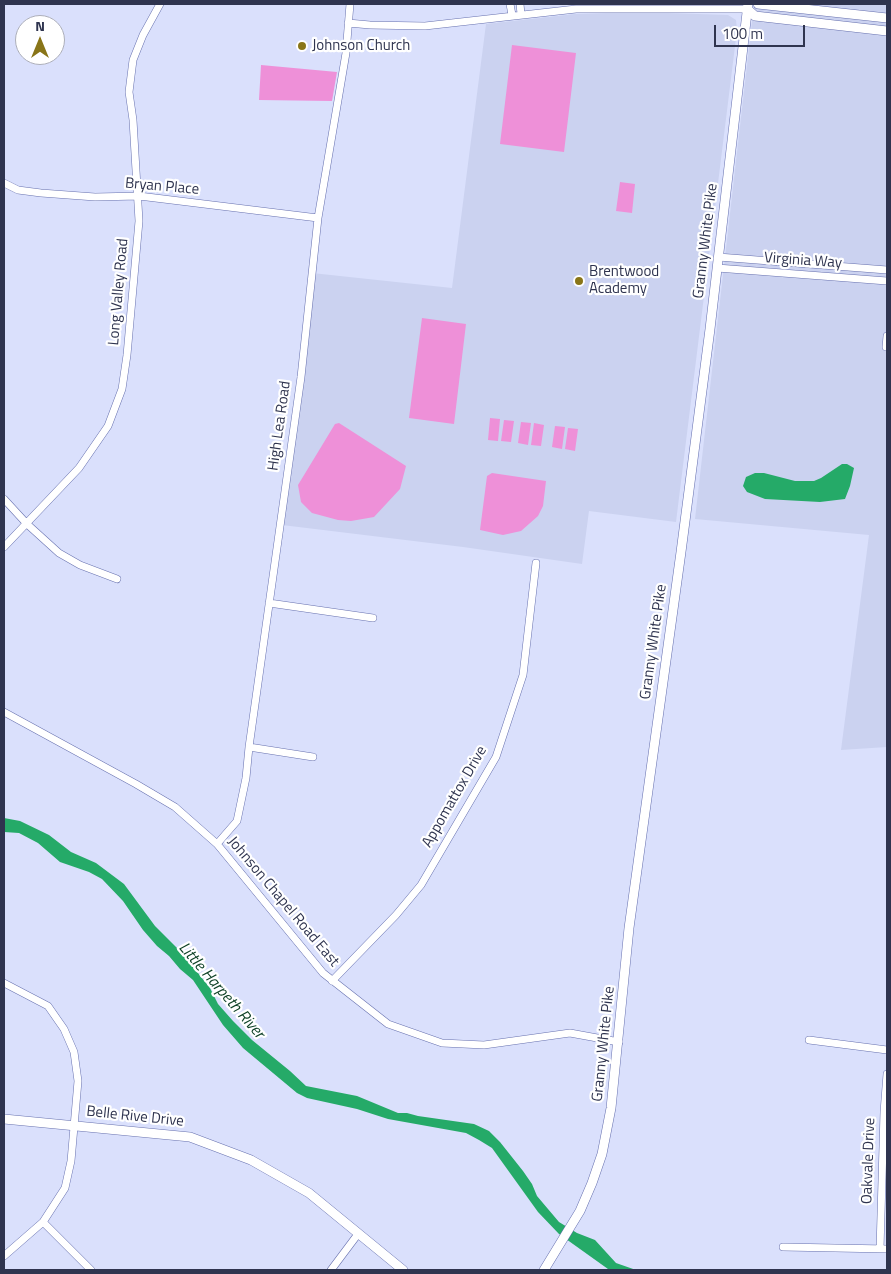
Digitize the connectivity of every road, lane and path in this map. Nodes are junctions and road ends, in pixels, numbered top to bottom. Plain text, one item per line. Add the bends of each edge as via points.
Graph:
1 (160, 4) edge
2 (350, 4) edge
3 (510, 4) edge
4 (520, 4) edge
5 (757, 4) edge
6 (747, 6) edge
7 (521, 14) junction
8 (512, 15) junction
9 (887, 18) edge
10 (348, 23) junction
11 (887, 31) edge
12 (4, 183) edge
13 (139, 196) junction
14 (318, 218) junction
15 (718, 257) junction
16 (717, 268) junction
17 (887, 270) edge
18 (887, 281) edge
19 (887, 336) edge
20 (886, 346) dead end
21 (4, 499) edge
22 (27, 524) junction
23 (4, 547) edge
24 (536, 563) dead end
25 (117, 579) dead end
26 (269, 603) junction
27 (373, 618) dead end
28 (4, 712) edge
29 (249, 747) junction
30 (313, 756) dead end
31 (217, 844) junction
32 (332, 980) junction
33 (4, 983) edge
34 (809, 1040) dead end
35 (619, 1042) junction
36 (887, 1050) edge
37 (887, 1074) edge
38 (4, 1119) edge
39 (73, 1125) junction
40 (42, 1222) junction
41 (358, 1234) junction
42 (783, 1247) dead end
43 (884, 1249) edge
44 (4, 1256) edge
45 (91, 1270) edge
46 (331, 1270) edge
47 (403, 1270) edge
48 (544, 1270) edge

1 - 13 street, Long Valley Road via 133,60 130,86
2 - 10 street, High Lea Road
3 - 8 street
4 - 7 street
5 - 6 main road
5 - 9 main road
6 - 7 street via 576,9
6 - 11 main road via 755,16
6 - 15 main road, Granny White Pike
7 - 8 street
8 - 10 street via 425,26
10 - 14 street, High Lea Road via 346,53
12 - 13 street, Bryan Place via 18,190 41,193
13 - 14 street, Bryan Place
13 - 22 street, Long Valley Road via 136,263 122,390 108,426 94,447
14 - 26 street, High Lea Road via 301,377
15 - 16 main road, Granny White Pike
15 - 17 street, Virginia Way
16 - 18 street, Virginia Way
16 - 35 main road, Granny White Pike via 629,928
19 - 20 street
21 - 22 street
22 - 23 street, Long Valley Road
22 - 25 street via 59,553
24 - 32 street, Appomattox Drive via 523,675 496,757 421,885
26 - 27 street
26 - 29 street, High Lea Road
28 - 31 street, Johnson Chapel Road East via 175,808
29 - 30 street
29 - 31 street, High Lea Road via 237,821
31 - 32 street, Johnson Chapel Road East via 323,974
32 - 35 street, Johnson Chapel Road East via 388,1024 442,1042 484,1045 570,1032
33 - 39 street via 48,1006 64,1028 74,1052 78,1081
34 - 36 street
35 - 48 main road, Granny White Pike via 606,1139 592,1184 580,1211
37 - 43 street, Oakvale Drive
38 - 39 main road, Belle Rive Drive
39 - 40 street via 65,1188
39 - 41 main road, Belle Rive Drive via 190,1137 251,1160 306,1192
40 - 44 street
40 - 45 street
41 - 46 street
41 - 47 main road, Belle Rive Drive
42 - 43 street

